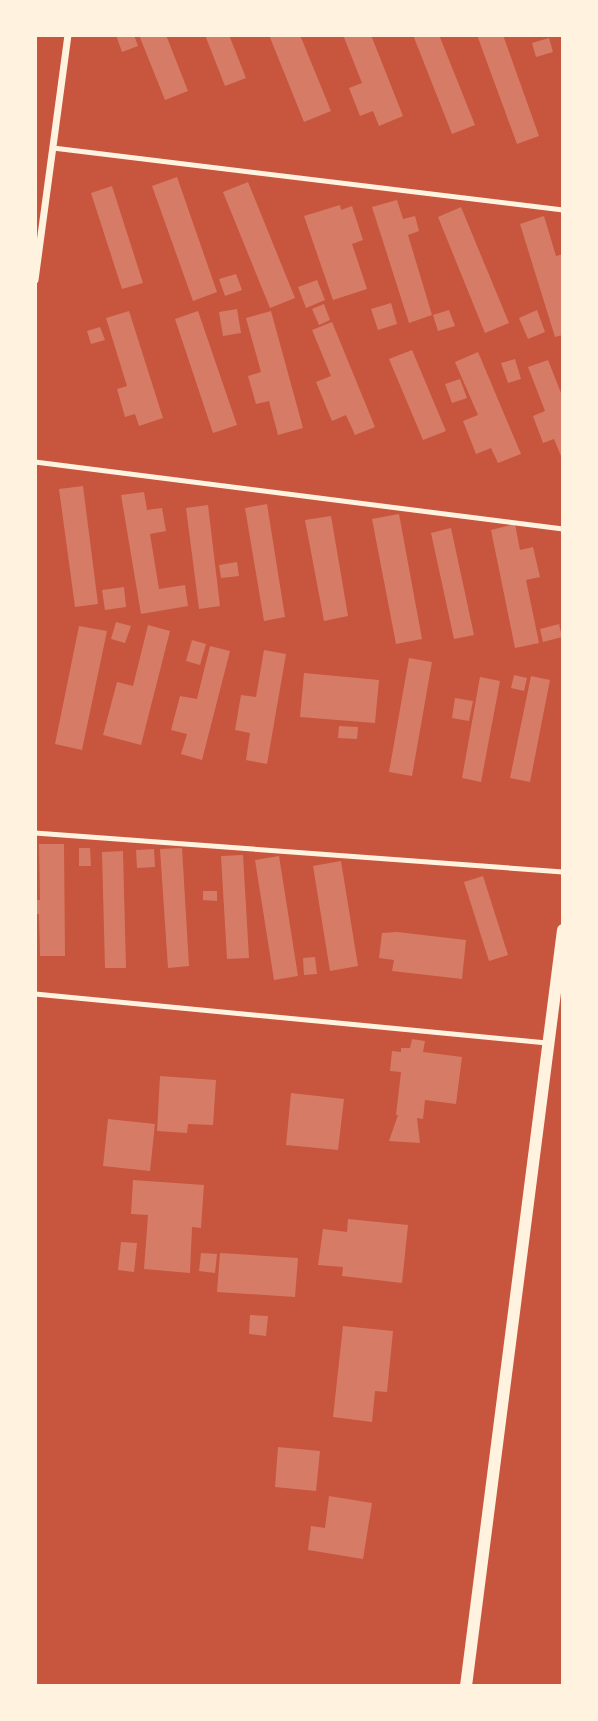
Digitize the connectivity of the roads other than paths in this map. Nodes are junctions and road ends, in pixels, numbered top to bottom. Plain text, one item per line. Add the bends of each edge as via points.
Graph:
1 (68, 35) edge
2 (53, 148) junction
3 (563, 210) edge
4 (35, 280) edge
5 (35, 462) edge
6 (563, 530) edge
7 (35, 833) edge
8 (563, 872) edge
9 (563, 930) edge
10 (35, 994) edge
11 (547, 1042) junction
12 (466, 1686) edge

1 - 2 street
2 - 3 lane
2 - 4 street
5 - 6 lane
7 - 8 lane
9 - 11 street
10 - 11 lane
11 - 12 street

